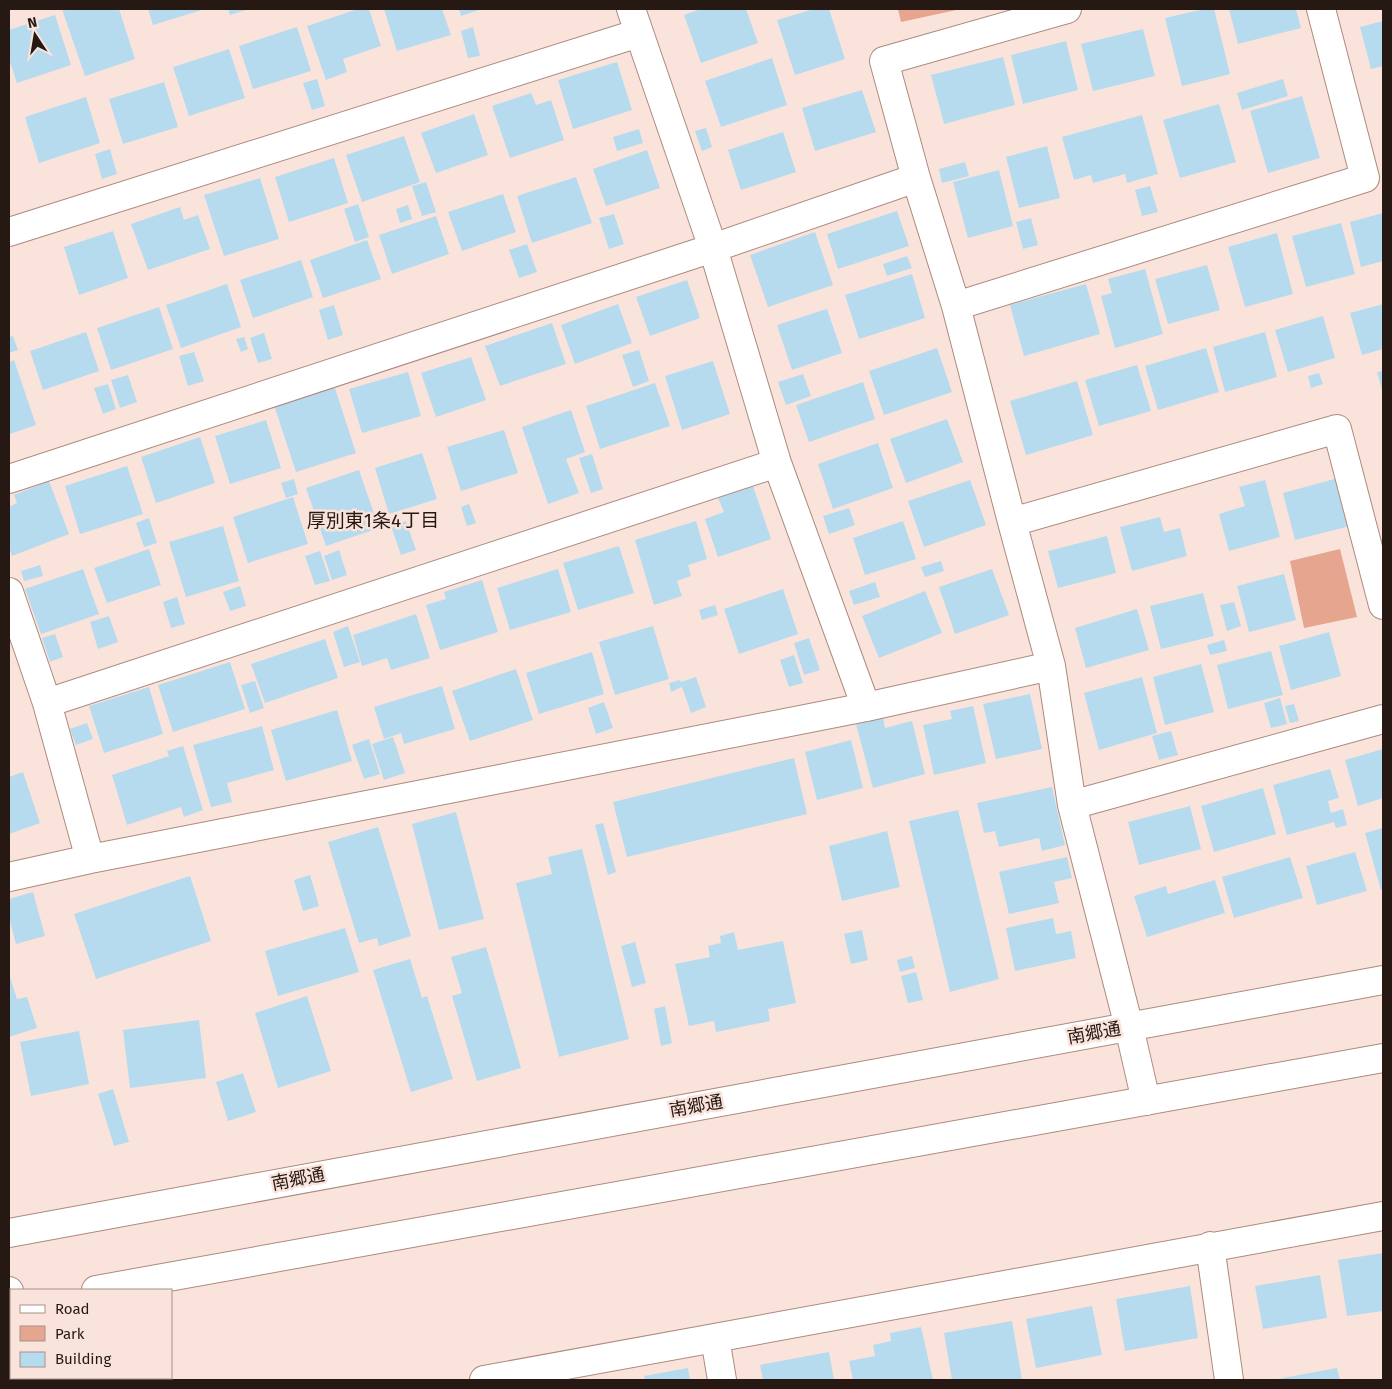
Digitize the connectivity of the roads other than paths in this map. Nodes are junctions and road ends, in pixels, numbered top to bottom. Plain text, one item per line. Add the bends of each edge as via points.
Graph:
1 (1067, 9) edge
2 (1321, 9) edge
3 (635, 21) edge
4 (916, 178) junction
5 (9, 232) edge
6 (713, 248) junction
7 (956, 306) junction
8 (777, 463) junction
9 (9, 479) edge
10 (1012, 522) junction
11 (9, 592) edge
12 (1383, 605) edge
13 (1051, 666) junction
14 (46, 703) junction
15 (866, 707) junction
16 (1383, 719) edge
17 (1072, 805) junction
18 (90, 859) junction
19 (9, 877) edge
20 (1383, 980) edge
21 (1129, 1027) junction
22 (1383, 1058) edge
23 (1146, 1101) junction
24 (1383, 1216) edge
25 (9, 1233) edge
26 (1210, 1246) junction
27 (102, 1289) edge
28 (715, 1338) junction
29 (484, 1380) edge
30 (722, 1380) edge
31 (1229, 1380) edge

1 - 4 street via 884,61
2 - 7 street via 1365,178
3 - 5 street
3 - 6 street
4 - 6 street
4 - 7 street
6 - 8 street
6 - 9 street
7 - 10 street
8 - 14 street
8 - 15 street
10 - 12 street via 1337,430
10 - 13 street
11 - 14 street
13 - 15 street
13 - 17 street
14 - 18 street
15 - 18 street
16 - 17 street
17 - 21 street
18 - 19 street
20 - 21 street, 南郷通
21 - 23 street
21 - 25 street, 南郷通
22 - 23 street
23 - 27 street
24 - 26 street
26 - 28 street
26 - 31 street
28 - 29 street
28 - 30 street

